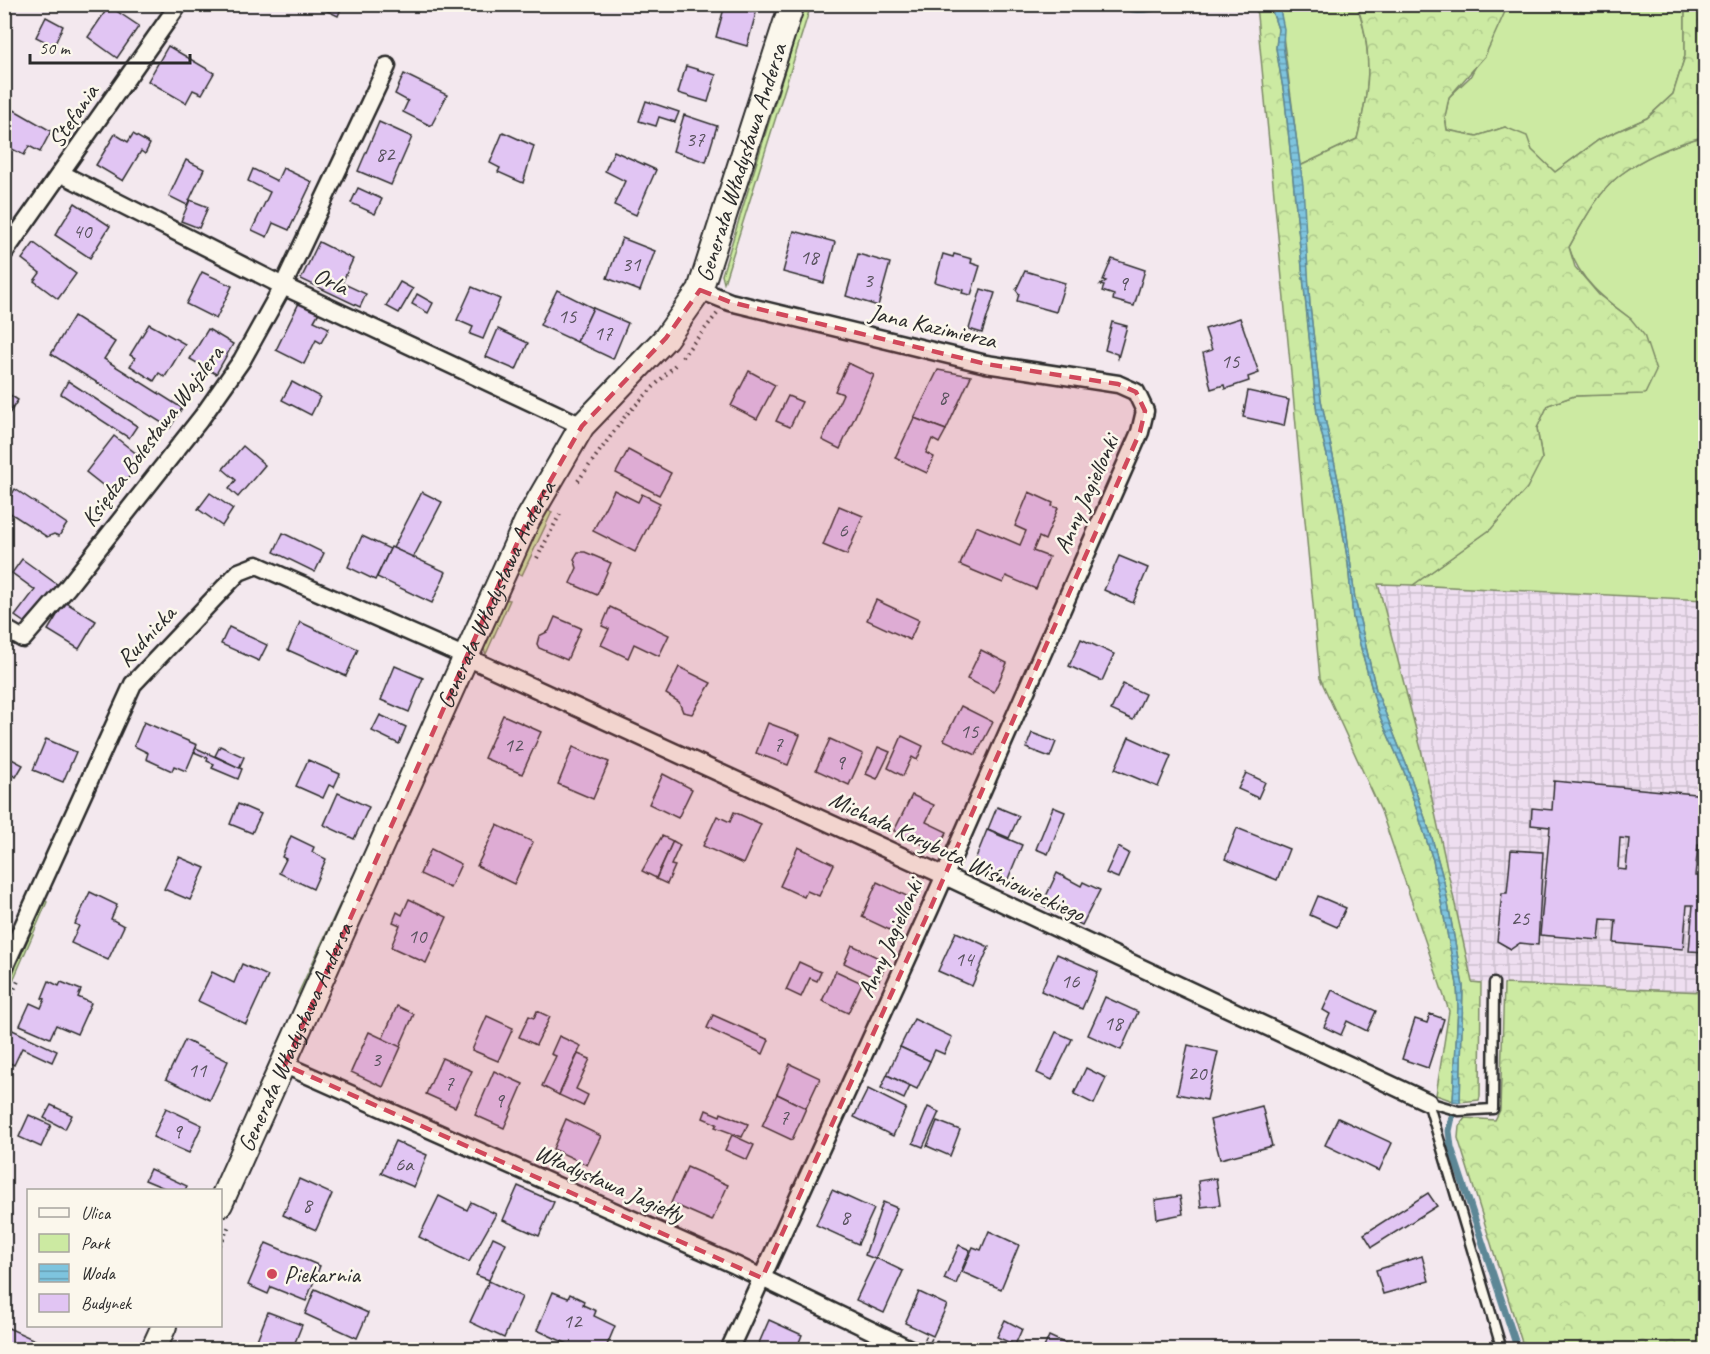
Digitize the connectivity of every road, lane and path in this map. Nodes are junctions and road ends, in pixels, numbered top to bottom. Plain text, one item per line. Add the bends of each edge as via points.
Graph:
1 (179, 4) edge
2 (792, 4) edge
3 (387, 66) dead end
4 (62, 174) junction
5 (4, 253) edge
6 (283, 286) junction
7 (700, 290) junction
8 (717, 314) dead end
9 (1145, 411) joint
10 (582, 426) junction
11 (571, 491) dead end
12 (4, 628) edge
13 (464, 656) junction
14 (945, 876) junction
15 (4, 968) edge
16 (1494, 983) dead end
17 (285, 1065) junction
18 (1436, 1105) junction
19 (222, 1200) edge
20 (762, 1278) junction
21 (164, 1327) edge
22 (153, 1350) edge
23 (729, 1350) edge
24 (912, 1350) edge
25 (1502, 1350) edge

1 - 4 street, Stefania
2 - 7 street, Generała Władysława Andersa
3 - 6 street, Księdza Bolesława Wajzlera
4 - 5 street, Stefania
4 - 6 street, Orla
6 - 10 street, Orla
6 - 12 street, Księdza Bolesława Wajzlera via 217,397 67,588 23,639
7 - 9 street, Jana Kazimierza via 730,302 986,364 1118,384 1136,392
7 - 10 street, Generała Władysława Andersa via 666,338
8 - 11 path via 689,350 626,416
9 - 14 street, Anny Jagiellonki via 1140,432
10 - 13 street, Generała Władysława Andersa via 527,521
13 - 14 street, Michała Korybuta Wiśniowieckiego
13 - 15 street, Rudnicka via 266,568 257,565 239,572 132,684
13 - 17 street, Generała Władysława Andersa
14 - 18 street, Michała Korybuta Wiśniowieckiego
14 - 20 street, Anny Jagiellonki
16 - 18 lane via 1494,1106 1487,1111
17 - 19 street, Generała Władysława Andersa
17 - 20 street, Władysława Jagiełły
18 - 25 lane
20 - 23 street, Anny Jagiellonki
20 - 24 street, Władysława Jagiełły
21 - 22 street

